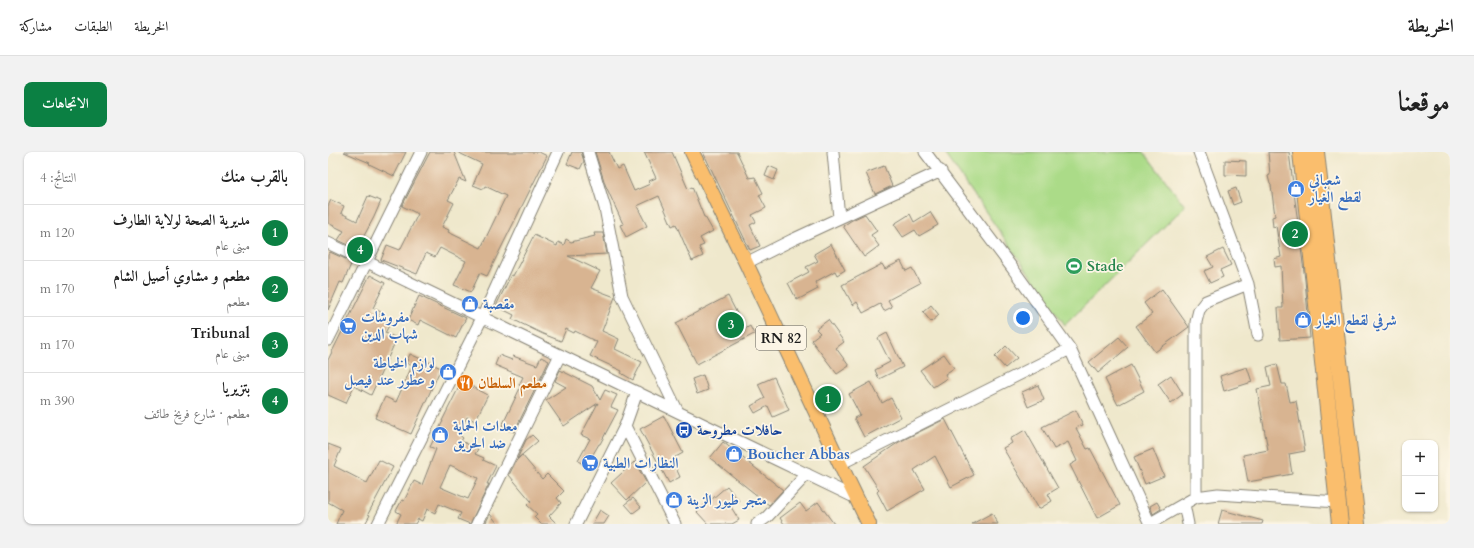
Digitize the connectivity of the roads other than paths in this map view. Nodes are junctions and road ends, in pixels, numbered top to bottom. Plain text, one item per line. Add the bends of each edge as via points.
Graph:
1 (421, 152) edge
2 (558, 152) edge
3 (588, 152) edge
4 (692, 152) edge
5 (833, 152) edge
6 (925, 152) edge
7 (1199, 152) edge
8 (1301, 152) edge
9 (1316, 152) edge
10 (941, 171) junction
11 (839, 218) junction
12 (328, 243) edge
13 (367, 262) junction
14 (746, 263) junction
15 (1248, 284) junction
16 (482, 318) junction
17 (1258, 335) dead end
18 (328, 340) edge
19 (1070, 349) junction
20 (560, 355) junction
21 (637, 392) junction
22 (678, 412) junction
23 (624, 426) junction
24 (840, 464) junction
25 (807, 474) junction
26 (1196, 497) junction
27 (856, 498) junction
28 (1338, 502) junction
29 (1184, 504) junction
30 (769, 520) edge
31 (378, 524) edge
32 (477, 524) edge
33 (576, 524) edge
34 (675, 524) edge
35 (758, 524) edge
36 (869, 524) edge
37 (1149, 524) edge
38 (1188, 524) edge
39 (1340, 524) edge
40 (1357, 524) edge

1 - 13 street
2 - 16 street
3 - 22 street via 605,208 622,296
4 - 14 main road, RN 82
5 - 11 street
6 - 10 street
7 - 15 street
8 - 28 highway
9 - 40 highway
10 - 11 street
10 - 19 street
11 - 14 street
12 - 13 street
13 - 16 street
13 - 18 street
14 - 24 main road, RN 82
15 - 17 street
15 - 26 street via 1206,301 1199,310 1196,322
16 - 20 street
16 - 31 street
19 - 24 street
19 - 37 street
20 - 21 street
20 - 32 street
21 - 22 street
21 - 23 street
22 - 25 street
23 - 33 street
23 - 34 street
24 - 27 main road, RN 82
25 - 27 street
25 - 30 street
26 - 28 street via 1218,494
26 - 29 street
27 - 36 main road, RN 82
28 - 39 highway
29 - 37 street
29 - 38 street
30 - 35 street

